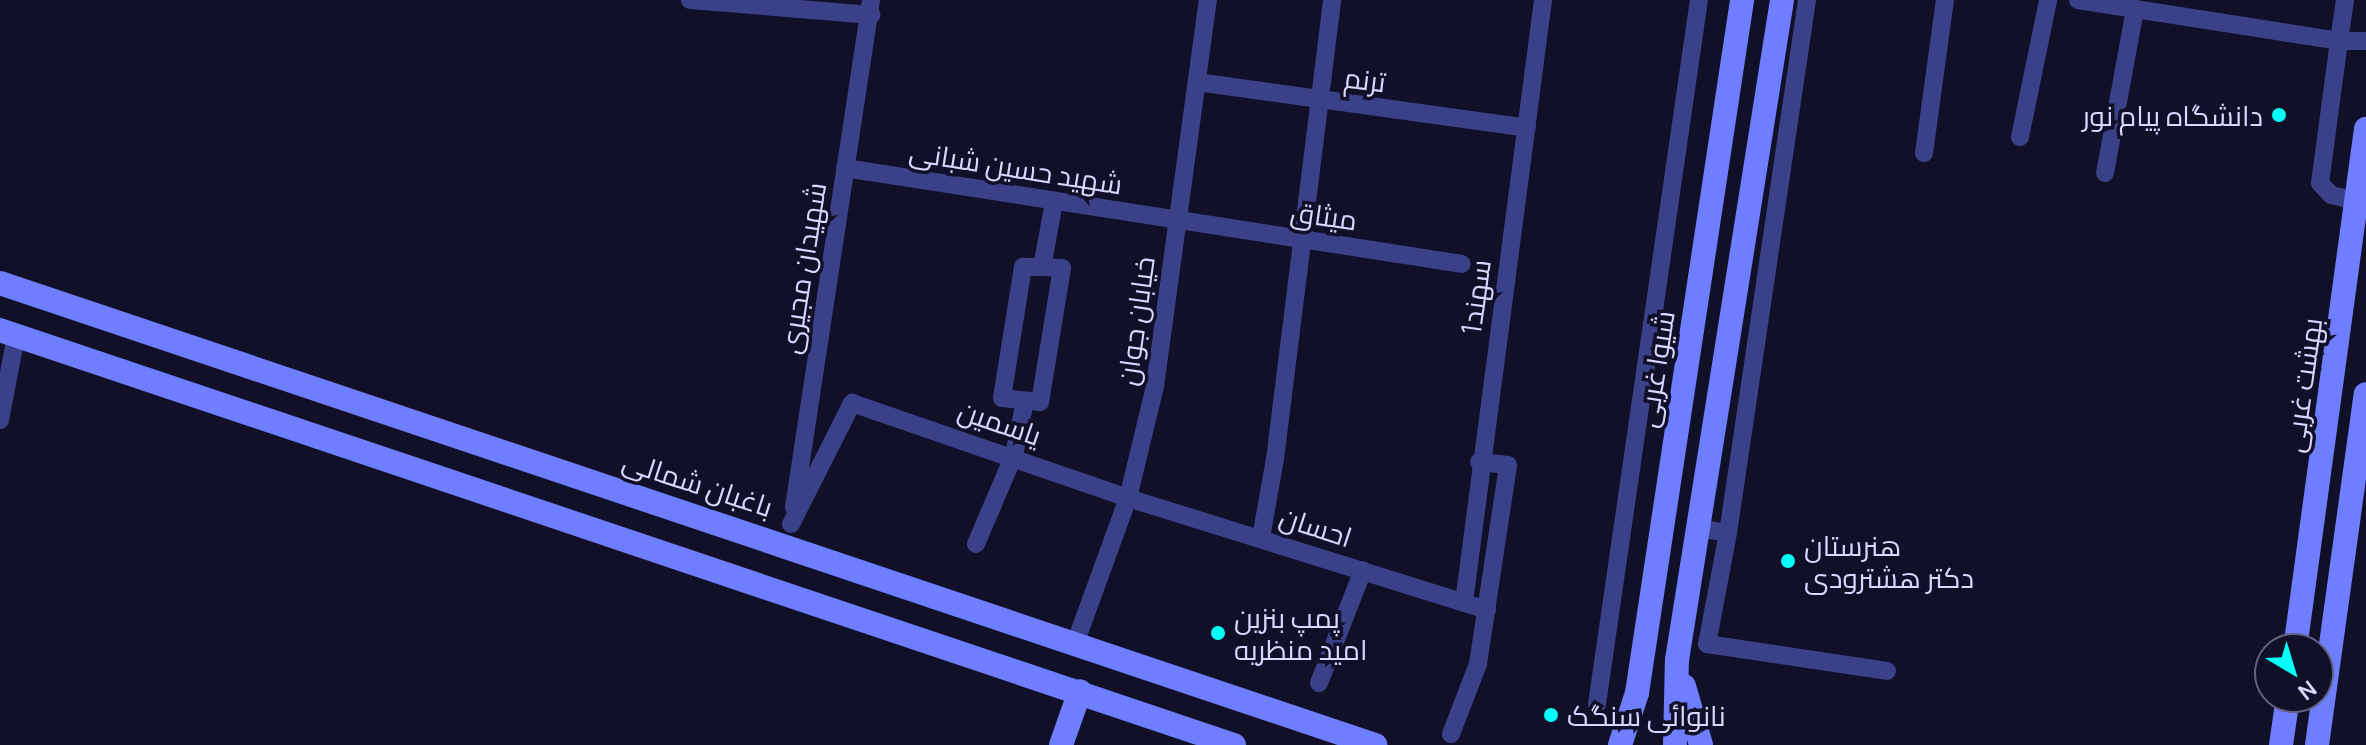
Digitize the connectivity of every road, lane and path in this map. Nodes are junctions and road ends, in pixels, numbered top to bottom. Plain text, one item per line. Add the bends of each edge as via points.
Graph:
1 (690, 0) edge
2 (1208, 0) edge
3 (1332, 0) edge
4 (1543, 0) edge
5 (1699, 0) edge
6 (1742, 0) edge
7 (1782, 0) edge
8 (1807, 0) edge
9 (1945, 0) edge
10 (2048, 0) edge
11 (2078, 0) edge
12 (2198, 0) edge
13 (2345, 0) edge
14 (2107, 2) edge
15 (2135, 9) junction
16 (870, 10) edge
17 (2195, 19) junction
18 (2339, 41) junction
19 (2366, 41) edge
20 (1197, 82) junction
21 (1318, 101) junction
22 (1527, 128) junction
23 (2366, 129) edge
24 (2020, 137) dead end
25 (1924, 153) dead end
26 (845, 168) junction
27 (2105, 173) dead end
28 (2356, 201) junction
29 (1054, 202) junction
30 (1177, 222) junction
31 (1300, 240) junction
32 (1462, 264) dead end
33 (1042, 267) junction
34 (0, 283) edge
35 (2356, 288) edge
36 (8, 333) edge
37 (2366, 394) edge
38 (1025, 401) junction
39 (0, 420) edge
40 (2361, 453) edge
41 (1014, 455) junction
42 (1479, 462) junction
43 (2360, 482) edge
44 (1128, 498) junction
45 (1699, 528) junction
46 (1728, 533) junction
47 (790, 535) junction
48 (1261, 538) junction
49 (976, 544) dead end
50 (1363, 570) junction
51 (1464, 602) junction
52 (1487, 610) junction
53 (2298, 633) edge
54 (1076, 641) junction
55 (1677, 660) junction
56 (1887, 671) dead end
57 (1319, 683) dead end
58 (1080, 691) junction
59 (1597, 704) dead end
60 (2286, 713) edge
61 (1451, 734) dead end
62 (1061, 745) edge
63 (1234, 745) edge
64 (1375, 745) edge
65 (1620, 745) edge
66 (1675, 745) edge
67 (1701, 745) edge
68 (2281, 745) edge
69 (2317, 745) edge

1 - 16 street
2 - 20 street, خیابان جوان
3 - 21 street
4 - 22 street, 1سهند
5 - 59 street
6 - 65 main road, شیوا غربی via 1637,693
7 - 45 main road
8 - 46 street
9 - 25 street
10 - 24 street
11 - 14 street
12 - 17 street
13 - 18 street
14 - 15 street
15 - 17 street
15 - 27 street
16 - 26 street, شهیدان مجیری
17 - 18 street
18 - 19 street
18 - 28 street via 2320,183 2331,195
20 - 21 street, ترنم
20 - 30 street, خیابان جوان
21 - 22 street, ترنم
21 - 31 street
22 - 42 street, 1سهند
23 - 28 main road, بهشت غربی
26 - 29 street, شهید حسین شبانی
26 - 47 street, شهیدان مجیری
28 - 35 main road, بهشت غربی
29 - 30 street, شهید حسین شبانی
29 - 33 street
30 - 31 street, میثاق
30 - 44 street, خیابان جوان via 1155,386
31 - 32 street, میثاق
31 - 48 street
33 - 38 street via 1062,268 1040,402
33 - 38 street via 1023,267 1002,398
34 - 47 main road, باغبان شمالی
35 - 53 main road, بهشت غربی
36 - 39 street
36 - 58 main road
37 - 40 main road
38 - 41 street
40 - 43 main road
41 - 44 street, یاسمین
41 - 47 street, یاسمین via 852,403
41 - 49 street
42 - 51 street, 1سهند
42 - 52 street via 1508,465
43 - 69 main road
44 - 48 street, احسان
44 - 54 street, خیابان جوان
45 - 46 street
45 - 55 main road
46 - 56 street via 1707,644
47 - 54 main road, باغبان شمالی
48 - 50 street, احسان
50 - 51 street, احسان
50 - 57 street
51 - 52 street, احسان
52 - 61 street via 1478,664
54 - 64 main road, باغبان شمالی
55 - 66 main road
55 - 67 main road
58 - 62 main road
58 - 63 main road
60 - 68 main road

